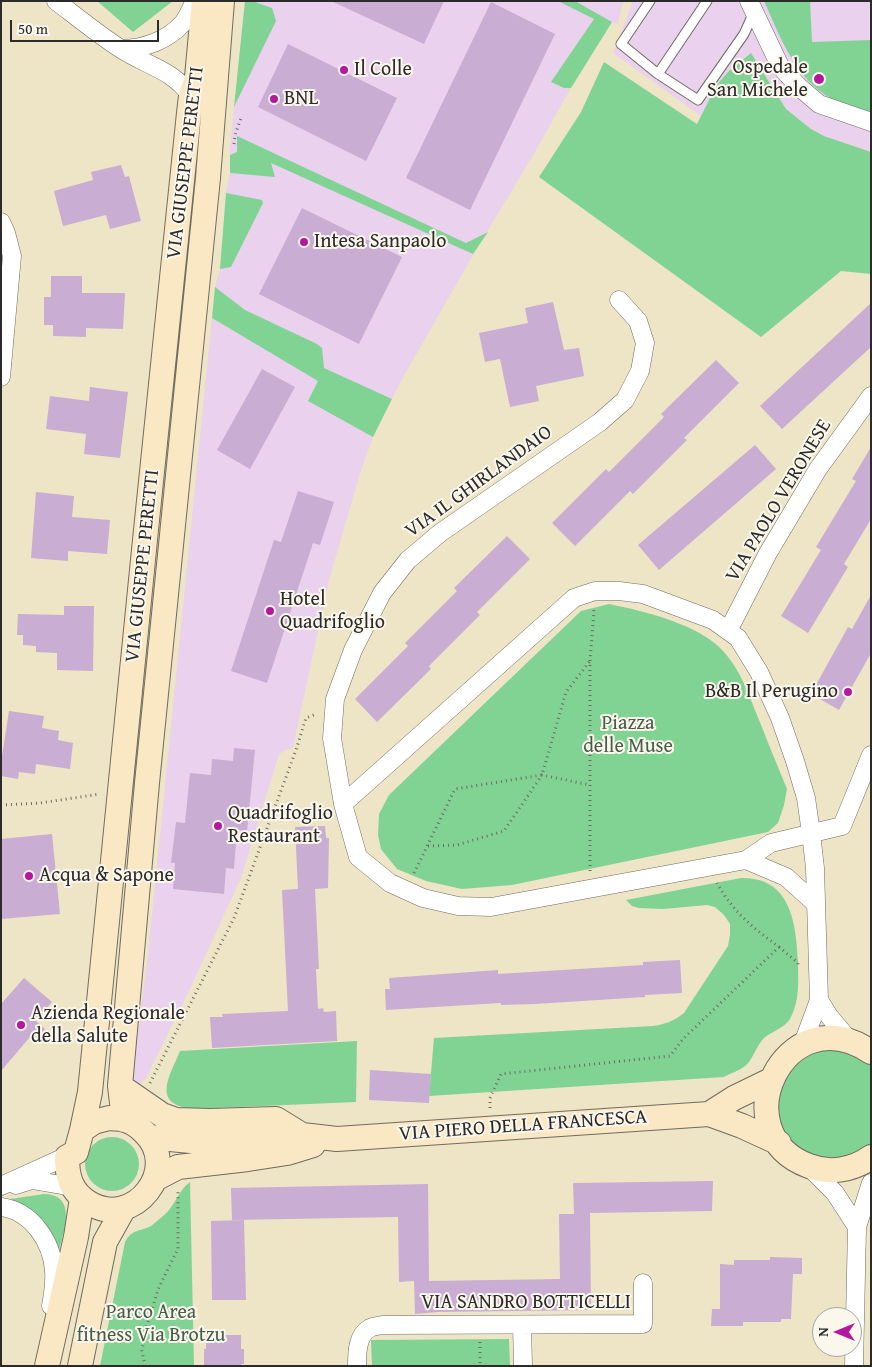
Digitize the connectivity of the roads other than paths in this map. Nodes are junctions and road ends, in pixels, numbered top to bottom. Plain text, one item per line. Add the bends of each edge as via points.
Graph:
1 (56, 1) edge
2 (194, 1) edge
3 (204, 1) edge
4 (222, 1) edge
5 (650, 1) edge
6 (707, 1) edge
7 (752, 7) edge
8 (121, 49) junction
9 (658, 74) junction
10 (191, 96) junction
11 (871, 122) edge
12 (1, 222) edge
13 (619, 300) dead end
14 (1, 377) edge
15 (871, 396) edge
16 (728, 631) junction
17 (871, 755) edge
18 (343, 804) junction
19 (812, 833) junction
20 (746, 860) junction
21 (816, 904) junction
22 (819, 1000) junction
23 (850, 1041) junction
24 (802, 1046) junction
25 (871, 1052) edge
26 (771, 1080) junction
27 (120, 1086) junction
28 (709, 1114) junction
29 (124, 1120) junction
30 (302, 1135) junction
31 (149, 1137) junction
32 (337, 1138) junction
33 (79, 1141) junction
34 (779, 1143) junction
35 (871, 1157) edge
36 (807, 1165) junction
37 (155, 1180) junction
38 (871, 1183) edge
39 (1, 1188) edge
40 (78, 1193) junction
41 (1, 1207) edge
42 (124, 1208) junction
43 (857, 1227) junction
44 (643, 1283) dead end
45 (522, 1325) junction
46 (49, 1355) edge
47 (80, 1366) edge
48 (357, 1366) edge
49 (522, 1366) edge
50 (854, 1366) edge

1 - 8 street
2 - 8 street via 184,22 170,34 154,43
3 - 10 street, VIA GIUSEPPE PERETTI via 198,77
4 - 27 street, VIA GIUSEPPE PERETTI via 208,178
5 - 9 lane via 621,44
6 - 9 lane
7 - 9 lane via 744,34 698,100
7 - 11 street via 780,66 798,86 819,104
8 - 10 street via 162,69
10 - 33 street, VIA GIUSEPPE PERETTI via 90,1092
12 - 14 street via 12,256
13 - 18 street, VIA IL GHIRLANDAIO via 638,322 644,343 640,371 626,400 600,422 440,533 408,560 382,592 353,650 335,699 332,738
15 - 16 street, VIA PAOLO VERONESE via 808,486 768,553
16 - 18 street via 713,620 643,594 595,591 574,598
16 - 19 street via 738,638 759,672 780,718 806,798
17 - 19 street via 842,826
18 - 20 street via 358,857 390,883 423,898 458,906 491,907
19 - 20 street via 771,843
19 - 21 street
20 - 21 street via 786,877
21 - 22 street
22 - 23 street
22 - 24 street
23 - 24 street via 825,1039
23 - 25 street
24 - 26 street via 784,1060
26 - 28 street, VIA PIERO DELLA FRANCESCA
26 - 34 street via 767,1113
27 - 29 street, VIA GIUSEPPE PERETTI
27 - 30 street via 162,1115 176,1120 276,1119
28 - 32 street, VIA PIERO DELLA FRANCESCA
28 - 34 street, VIA PIERO DELLA FRANCESCA
29 - 31 street via 138,1126
29 - 33 street via 109,1118 94,1122
30 - 31 street, VIA PIERO DELLA FRANCESCA via 212,1143
30 - 32 street, VIA PIERO DELLA FRANCESCA
31 - 37 street via 156,1150
32 - 37 street, VIA PIERO DELLA FRANCESCA via 287,1153 178,1167
33 - 39 street
33 - 40 street via 68,1157 68,1172
34 - 36 street via 788,1154
35 - 36 street via 844,1169 825,1170
36 - 43 street via 834,1192
37 - 42 street via 137,1202
38 - 43 street
39 - 40 street via 32,1180
40 - 42 street via 95,1206 109,1210
40 - 46 street via 76,1236
41 - 46 street via 27,1217 44,1239 54,1271
42 - 47 street via 105,1242
43 - 50 street
44 - 45 street, VIA SANDRO BOTTICELLI via 643,1324
45 - 48 street, VIA SANDRO BOTTICELLI via 382,1325 370,1328 362,1337 357,1348
45 - 49 street

